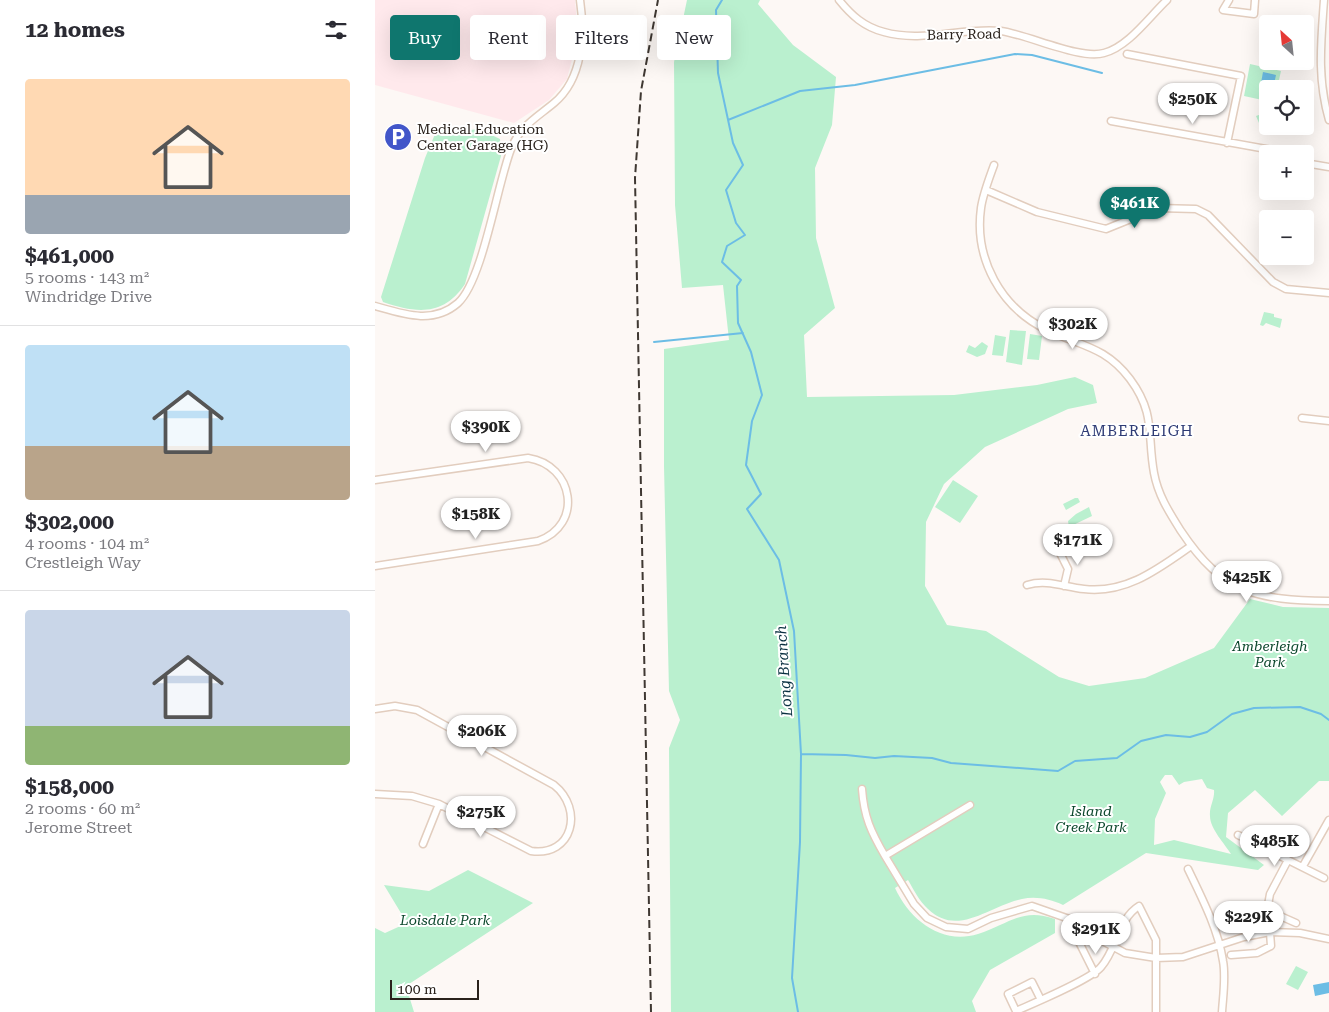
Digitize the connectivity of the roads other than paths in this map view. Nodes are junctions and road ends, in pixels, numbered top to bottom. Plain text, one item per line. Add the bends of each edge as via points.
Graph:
1 (580, 0) edge
2 (839, 0) edge
3 (1167, 0) edge
4 (1229, 0) edge
5 (1255, 0) edge
6 (1324, 0) edge
7 (1127, 54) dead end
8 (1329, 120) edge
9 (1111, 121) dead end
10 (1227, 143) junction
11 (1259, 148) edge
12 (1314, 164) edge
13 (994, 165) dead end
14 (1329, 167) edge
15 (985, 190) junction
16 (1329, 294) edge
17 (375, 306) edge
18 (1301, 418) dead end
19 (1329, 421) edge
20 (375, 480) edge
21 (1191, 546) junction
22 (1058, 549) dead end
23 (375, 566) edge
24 (1027, 585) dead end
25 (1064, 586) junction
26 (1329, 601) edge
27 (375, 709) edge
28 (862, 789) dead end
29 (375, 794) edge
30 (439, 804) junction
31 (970, 805) dead end
32 (1329, 820) edge
33 (1237, 835) dead end
34 (423, 844) dead end
35 (885, 856) junction
36 (1288, 860) junction
37 (1303, 866) junction
38 (1188, 869) dead end
39 (1324, 878) dead end
40 (1269, 911) junction
41 (1296, 923) dead end
42 (1270, 932) junction
43 (1329, 938) edge
44 (1078, 940) dead end
45 (1220, 946) junction
46 (1112, 947) junction
47 (1231, 955) dead end
48 (1156, 958) junction
49 (1095, 974) junction
50 (1041, 1000) junction
51 (1157, 1012) edge
52 (1222, 1012) edge

1 - 17 street via 584,32 572,80 562,95 519,132 507,159 475,275 465,295 449,309 430,316 413,316
2 - 3 street, Barry Road via 859,21 887,33 999,31 1092,55 1105,53 1121,44
4 - 5 street via 1223,10 1248,15 1254,14
6 - 8 street via 1319,65
7 - 10 street via 1241,76
9 - 10 street
10 - 11 street
12 - 14 street
13 - 15 street
15 - 16 street via 1037,212 1106,229 1158,208 1200,210 1273,282 1286,289
15 - 21 street via 980,210 980,236 995,282 1010,303 1028,319 1097,350 1130,379 1149,419 1160,494
18 - 19 street
20 - 23 street via 528,458 539,460 558,473 568,494 563,520 552,534 542,540
21 - 25 street via 1149,575 1124,585 1094,590
21 - 26 street via 1222,578 1253,594 1288,600
22 - 25 street via 1068,569
24 - 25 street via 1040,582
27 - 30 street via 395,706 417,710 554,785 565,794 571,807 572,822 562,841 550,849 531,851
28 - 35 street via 863,809 869,828
29 - 30 street via 412,796
30 - 34 street
31 - 35 street
32 - 37 street
33 - 36 street
35 - 46 street via 914,904 927,918 946,927 967,929 1032,906 1075,921
36 - 37 street
36 - 40 street via 1270,894
37 - 39 street
38 - 45 street
40 - 41 street
40 - 42 street
42 - 43 street via 1300,932
42 - 45 street
42 - 47 street via 1271,946 1267,950
44 - 49 street
45 - 48 street via 1183,957
45 - 52 street
46 - 48 street
46 - 48 street via 1130,912 1139,906 1154,933
46 - 49 street
48 - 51 street
49 - 50 street
50 - 50 street via 1031,982 1008,994 1016,1012

